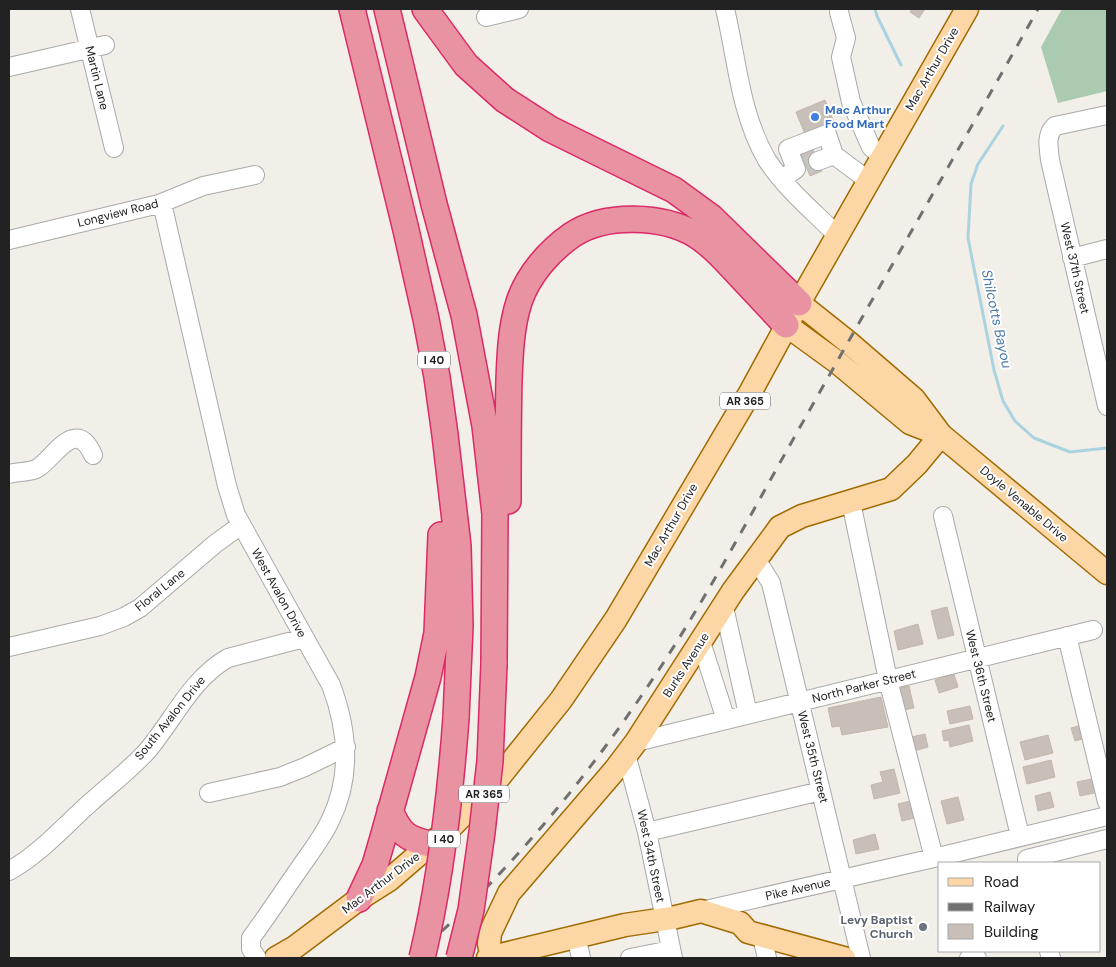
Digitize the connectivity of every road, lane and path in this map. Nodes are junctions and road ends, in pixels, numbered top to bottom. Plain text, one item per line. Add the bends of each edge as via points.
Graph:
1 (80, 9) edge
2 (352, 9) edge
3 (387, 9) edge
4 (425, 9) edge
5 (519, 9) edge
6 (725, 9) edge
7 (966, 9) edge
8 (839, 12) dead end
9 (486, 17) dead end
10 (97, 47) junction
11 (9, 67) edge
12 (1107, 115) edge
13 (114, 148) dead end
14 (883, 156) junction
15 (810, 166) junction
16 (255, 175) dead end
17 (869, 181) junction
18 (162, 203) junction
19 (838, 236) junction
20 (9, 240) edge
21 (1107, 249) edge
22 (1072, 258) junction
23 (799, 303) junction
24 (786, 326) junction
25 (1101, 349) edge
26 (1107, 406) edge
27 (445, 435) junction
28 (941, 435) junction
29 (93, 455) dead end
30 (9, 474) edge
31 (851, 502) junction
32 (943, 516) dead end
33 (241, 525) junction
34 (495, 554) junction
35 (756, 560) junction
36 (1107, 573) edge
37 (724, 607) junction
38 (1093, 630) dead end
39 (1067, 636) junction
40 (304, 638) junction
41 (731, 640) junction
42 (9, 647) edge
43 (703, 648) junction
44 (976, 658) junction
45 (888, 680) junction
46 (799, 702) junction
47 (748, 714) junction
48 (726, 720) junction
49 (346, 747) junction
50 (631, 748) junction
51 (821, 791) junction
52 (209, 793) dead end
53 (1107, 802) edge
54 (390, 811) junction
55 (1107, 816) edge
56 (1084, 821) junction
57 (647, 832) junction
58 (1020, 836) junction
59 (1107, 839) edge
60 (1090, 843) junction
61 (430, 844) junction
62 (934, 858) junction
63 (1028, 862) edge
64 (9, 870) edge
65 (843, 879) junction
66 (509, 892) junction
67 (359, 899) junction
68 (701, 911) junction
69 (668, 918) junction
70 (755, 935) junction
71 (576, 936) junction
72 (789, 951) edge
73 (672, 954) edge
74 (257, 958) edge
75 (276, 958) edge
76 (422, 958) edge
77 (454, 958) edge
78 (459, 958) edge
79 (491, 958) edge
80 (581, 958) edge
81 (630, 958) edge
82 (767, 958) edge
83 (844, 958) edge
84 (861, 958) edge
85 (969, 958) edge
86 (977, 958) edge

1 - 10 street, Martin Lane
2 - 27 highway, I 40 via 426,319
3 - 34 highway via 464,315 491,472
4 - 23 highway via 466,65 505,100 550,129 674,190 711,217
5 - 9 street
6 - 15 street via 742,94 751,125 768,161
7 - 14 main road, Mac Arthur Drive / AR 365
8 - 14 street via 846,38 841,57 851,102 871,147
10 - 11 street
10 - 13 street, Martin Lane
12 - 22 street, West 37th Street via 1059,125 1051,130 1048,143 1050,160
14 - 17 main road, Mac Arthur Drive / AR 365
15 - 17 street
15 - 19 street
16 - 18 street, Longview Road via 203,186
17 - 19 main road, Mac Arthur Drive / AR 365
18 - 20 street, Longview Road
18 - 33 street, West Avalon Drive via 227,486
19 - 23 main road, Mac Arthur Drive / AR 365
21 - 22 street
22 - 25 street, West 37th Street
23 - 24 main road, Mac Arthur Drive / AR 365
23 - 28 main road, Doyle Venable Drive via 914,399
24 - 28 main road, Doyle Venable Drive via 837,362 910,423
24 - 34 highway via 714,249 694,234 658,221 636,219 591,226 573,234 536,268 519,301 511,338 508,503
24 - 61 main road, Mac Arthur Drive / AR 365 via 751,391 581,673 492,786
25 - 26 street, West 37th Street
27 - 54 highway via 437,634 421,706
27 - 76 highway, I 40, bridge via 458,555 460,626 456,718 440,868
28 - 31 main road, Burks Avenue via 891,489
28 - 36 main road, Doyle Venable Drive
29 - 30 street via 87,444 80,439 74,440 60,447 36,469
31 - 35 main road, Burks Avenue via 802,516 780,527
31 - 45 street
32 - 44 street, West 36th Street
33 - 40 street, West Avalon Drive
33 - 42 street, Floral Lane via 140,608 124,617 100,626
34 - 78 highway, bridge via 490,761 471,910
35 - 37 main road, Burks Avenue
35 - 46 street, West 35th Street via 772,583
37 - 41 street
37 - 43 main road, Burks Avenue
38 - 39 street, North Parker Street
39 - 44 street, North Parker Street
39 - 53 street
40 - 49 street, West Avalon Drive via 338,702
40 - 64 street, South Avalon Drive via 228,658 217,664 203,676 147,751 37,851
41 - 43 street
41 - 47 street
43 - 48 street
43 - 50 main road, Burks Avenue
44 - 45 street, North Parker Street
44 - 58 street, West 36th Street
45 - 46 street, North Parker Street
45 - 62 street
46 - 47 street, North Parker Street
46 - 51 street, West 35th Street
47 - 48 street, North Parker Street
48 - 50 street, North Parker Street
49 - 52 street via 280,777
49 - 74 street, West Avalon Drive via 338,803 324,832 251,938 251,949
50 - 57 street, West 34th Street
50 - 66 main road, Burks Avenue
51 - 57 street
51 - 65 street, West 35th Street
54 - 61 highway via 405,835
54 - 67 highway via 374,865
55 - 56 street, Pike Avenue
56 - 58 street, Pike Avenue
56 - 60 street
57 - 69 street, West 34th Street
58 - 62 street, Pike Avenue
59 - 60 street
60 - 63 street via 1027,859
61 - 67 main road, Mac Arthur Drive / AR 365 via 389,880
62 - 65 street, Pike Avenue
65 - 68 street, Pike Avenue
65 - 84 street, West 35th Street
66 - 77 main road
66 - 79 main road, Burks Avenue via 490,932
67 - 75 main road, Mac Arthur Drive / AR 365
68 - 69 main road, Pike Avenue
68 - 70 main road via 740,924
69 - 70 main road via 735,938
69 - 71 main road, Pike Avenue
69 - 73 street, West 34th Street
70 - 72 main road
70 - 82 street
71 - 79 main road, Pike Avenue
71 - 80 street
72 - 83 main road
73 - 81 street
85 - 86 street

